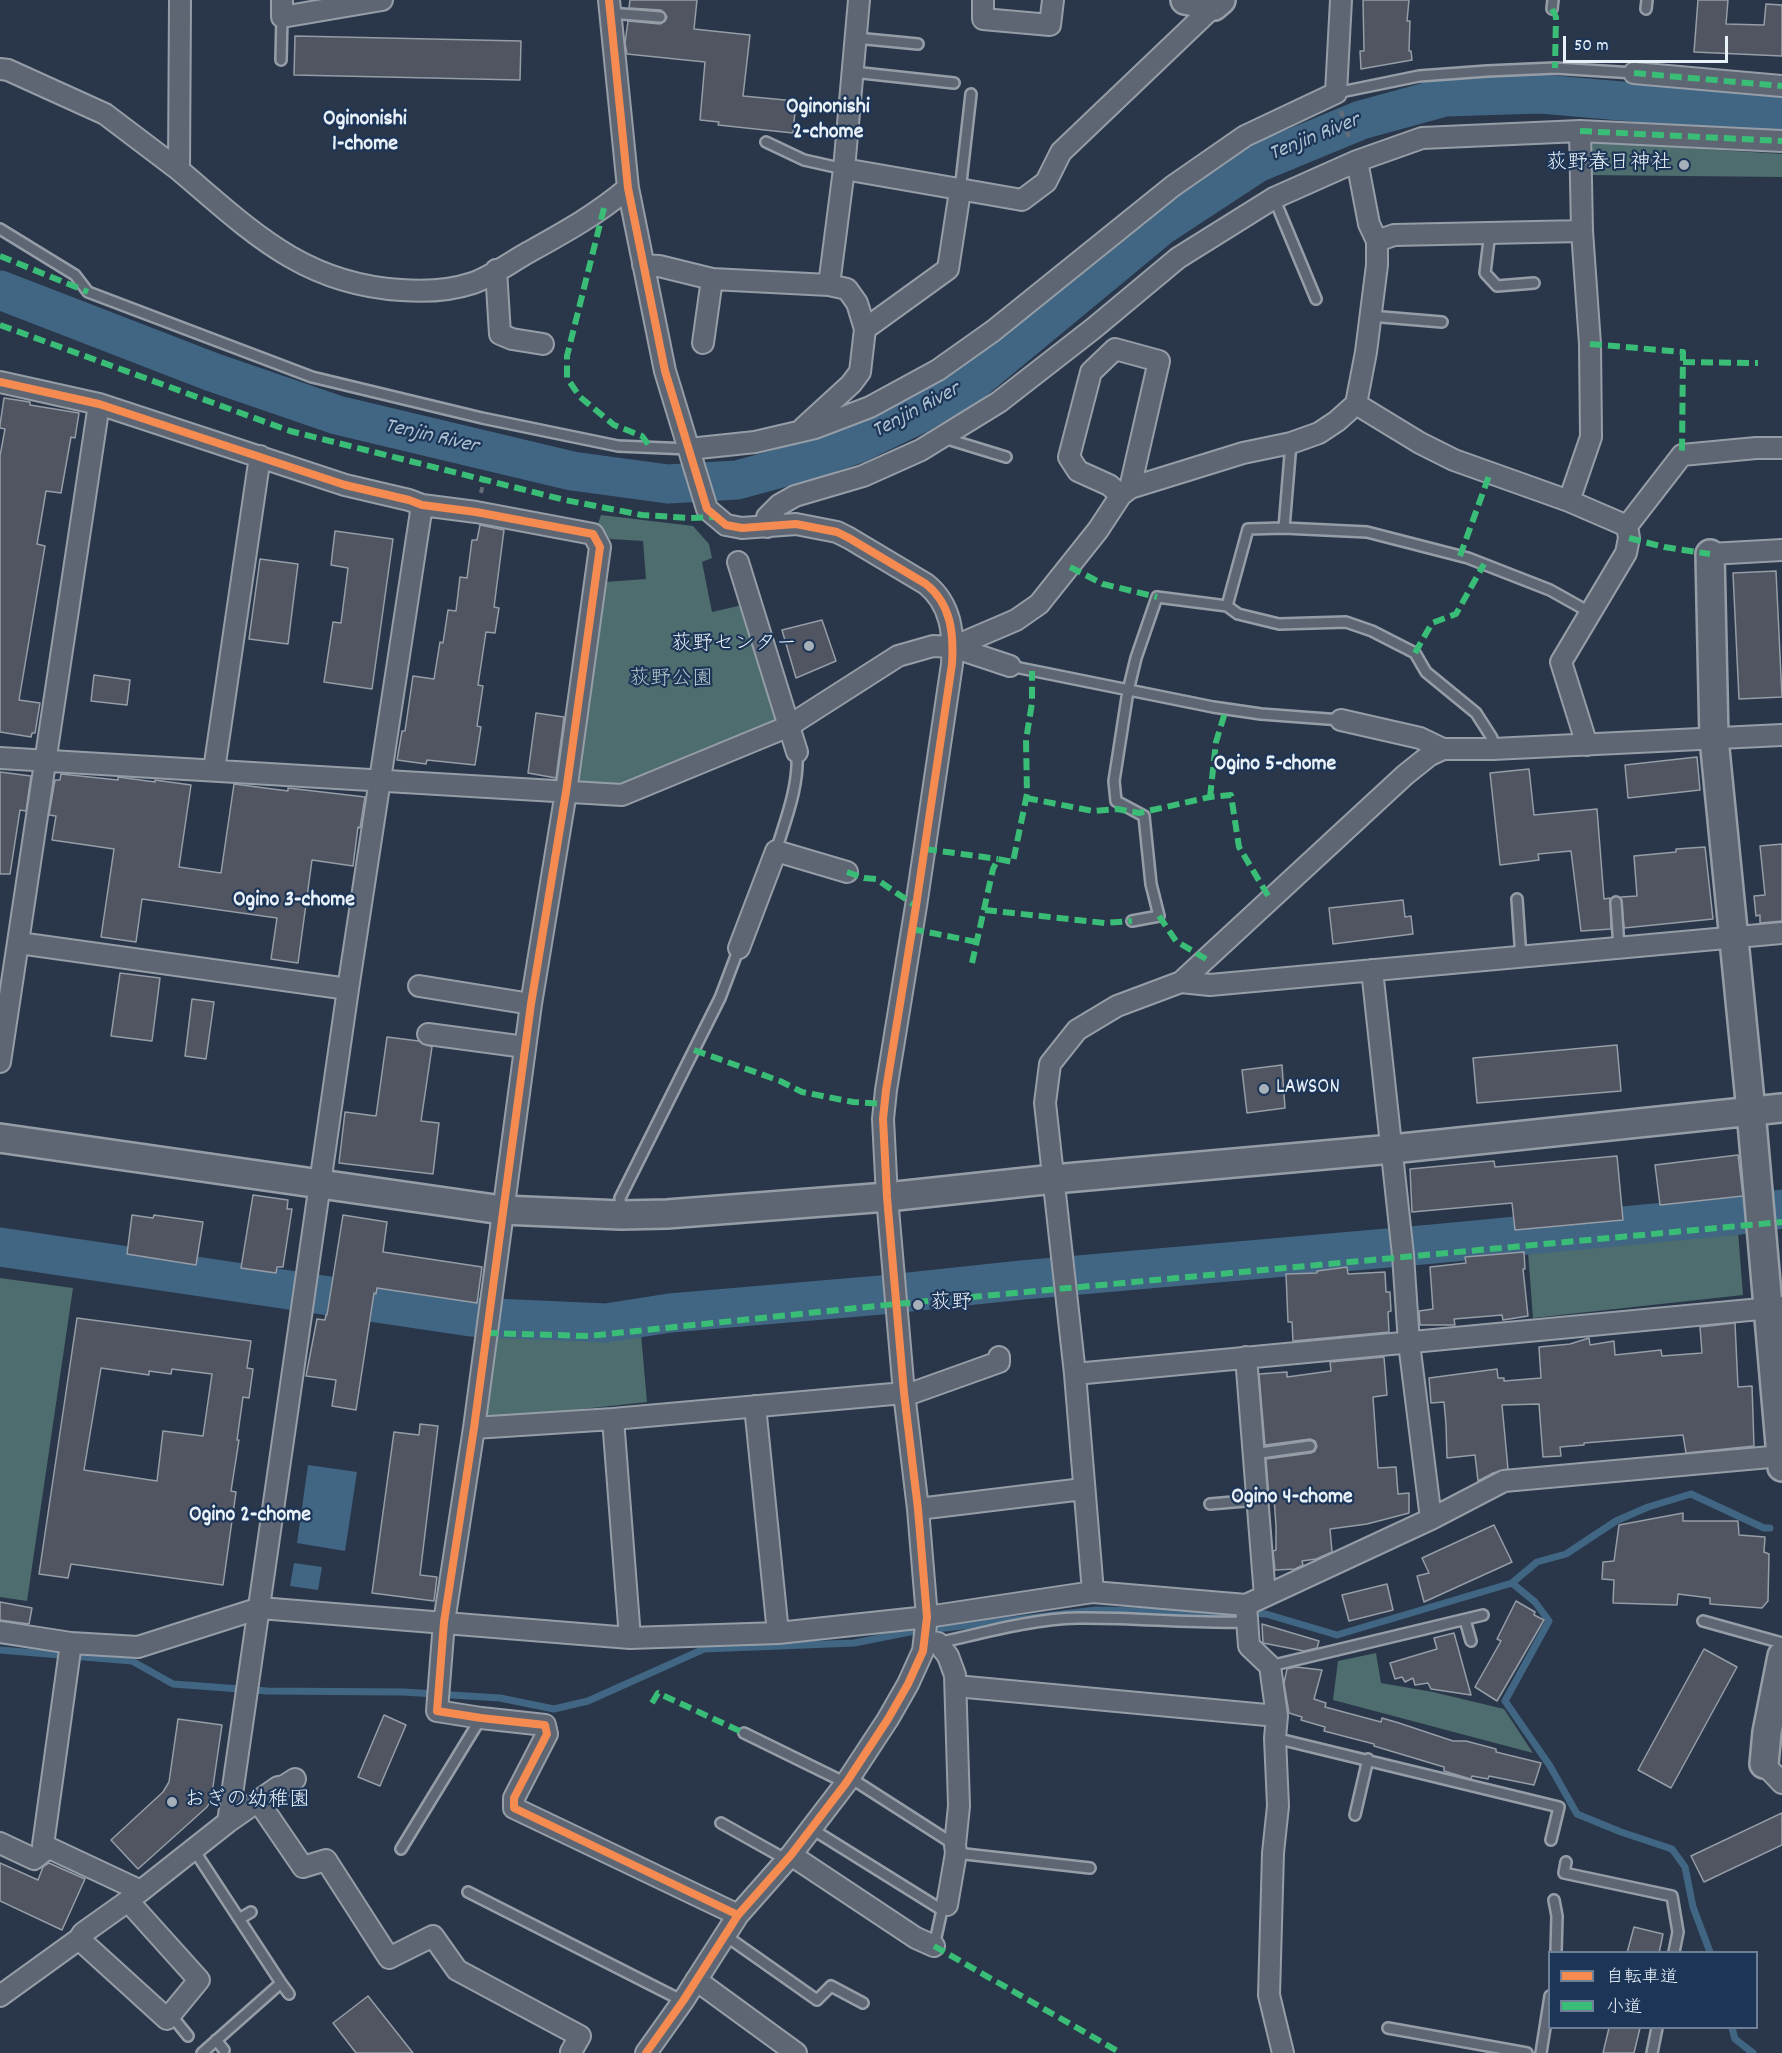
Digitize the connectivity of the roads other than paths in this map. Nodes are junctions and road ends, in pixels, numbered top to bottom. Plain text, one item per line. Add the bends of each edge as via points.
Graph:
1 (180, 0) edge
2 (382, 0) edge
3 (860, 0) edge
4 (983, 0) edge
5 (1053, 0) edge
6 (1185, 0) edge
7 (1341, 0) edge
8 (1217, 3) edge
9 (610, 6) edge
10 (282, 8) edge
11 (660, 16) dead end
12 (856, 38) junction
13 (918, 44) dead end
14 (281, 60) dead end
15 (0, 69) edge
16 (853, 72) junction
17 (1634, 73) joint
18 (954, 83) dead end
19 (1782, 86) edge
20 (971, 94) dead end
21 (1337, 97) junction
22 (1580, 131) junction
23 (1782, 141) edge
24 (766, 142) dead end
25 (1357, 161) junction
26 (844, 169) junction
27 (179, 170) junction
28 (628, 188) junction
29 (960, 191) junction
30 (1274, 198) junction
31 (0, 229) edge
32 (1582, 231) junction
33 (1490, 232) junction
34 (1377, 241) junction
35 (643, 265) junction
36 (496, 270) junction
37 (712, 279) junction
38 (1534, 283) dead end
39 (829, 285) junction
40 (1316, 299) dead end
41 (1370, 316) junction
42 (1442, 322) dead end
43 (865, 329) junction
44 (703, 342) dead end
45 (543, 344) dead end
46 (0, 382) edge
47 (99, 404) junction
48 (1356, 404) junction
49 (798, 432) junction
50 (941, 437) junction
51 (1291, 443) junction
52 (1782, 448) edge
53 (689, 449) junction
54 (260, 456) junction
55 (1006, 457) dead end
56 (1125, 492) junction
57 (1569, 501) junction
58 (422, 505) junction
59 (1627, 525) junction
60 (766, 527) junction
61 (1284, 528) junction
62 (1782, 550) edge
63 (1710, 554) joint
64 (738, 562) dead end
65 (1227, 606) junction
66 (1591, 613) junction
67 (953, 647) junction
68 (1010, 666) joint
69 (1128, 691) junction
70 (1341, 720) joint
71 (787, 726) junction
72 (1782, 735) edge
73 (1714, 739) junction
74 (1587, 745) junction
75 (1443, 749) junction
76 (1493, 749) junction
77 (796, 752) joint
78 (0, 758) edge
79 (46, 760) junction
80 (214, 771) junction
81 (380, 781) junction
82 (566, 792) junction
83 (776, 851) junction
84 (847, 872) dead end
85 (1517, 899) dead end
86 (1616, 902) dead end
87 (1132, 921) dead end
88 (1782, 933) edge
89 (1733, 938) junction
90 (19, 943) junction
91 (739, 948) joint
92 (1619, 949) junction
93 (1521, 958) junction
94 (1372, 970) junction
95 (1181, 982) junction
96 (418, 986) dead end
97 (348, 989) junction
98 (531, 1004) junction
99 (428, 1034) dead end
100 (525, 1047) junction
101 (0, 1062) edge
102 (1782, 1108) edge
103 (1751, 1111) junction
104 (0, 1138) edge
105 (1392, 1149) junction
106 (1054, 1179) junction
107 (318, 1184) junction
108 (887, 1197) junction
109 (502, 1210) junction
110 (621, 1215) junction
111 (1774, 1308) edge
112 (1409, 1343) junction
113 (1246, 1357) junction
114 (1000, 1363) dead end
115 (1075, 1374) junction
116 (904, 1394) junction
117 (755, 1406) junction
118 (613, 1419) junction
119 (474, 1428) junction
120 (1310, 1446) dead end
121 (1253, 1454) junction
122 (1782, 1460) edge
123 (1083, 1489) junction
124 (1257, 1500) junction
125 (1210, 1504) dead end
126 (918, 1509) junction
127 (1431, 1520) junction
128 (1093, 1592) junction
129 (1265, 1596) junction
130 (260, 1608) junction
131 (1247, 1613) junction
132 (1484, 1615) dead end
133 (927, 1617) junction
134 (1465, 1620) junction
135 (1703, 1621) dead end
136 (444, 1622) junction
137 (0, 1632) edge
138 (778, 1633) junction
139 (630, 1638) junction
140 (1471, 1641) dead end
141 (931, 1642) junction
142 (71, 1643) junction
143 (1782, 1643) edge
144 (1782, 1656) edge
145 (1270, 1666) junction
146 (956, 1686) junction
147 (1277, 1716) junction
148 (481, 1718) junction
149 (744, 1733) dead end
150 (1275, 1738) junction
151 (1368, 1759) junction
152 (1773, 1774) edge
153 (295, 1779) dead end
154 (848, 1780) junction
155 (258, 1801) junction
156 (1355, 1815) dead end
157 (228, 1822) junction
158 (721, 1823) dead end
159 (812, 1829) junction
160 (1551, 1840) dead end
161 (0, 1843) edge
162 (48, 1848) junction
163 (400, 1849) dead end
164 (956, 1849) junction
165 (194, 1850) junction
166 (789, 1858) junction
167 (1566, 1862) dead end
168 (1090, 1868) dead end
169 (468, 1892) dead end
170 (134, 1896) junction
171 (1554, 1900) dead end
172 (944, 1907) junction
173 (251, 1912) dead end
174 (738, 1915) junction
175 (239, 1919) junction
176 (726, 1935) junction
177 (79, 1939) junction
178 (934, 1946) joint
179 (1556, 1951) edge
180 (1674, 1951) edge
181 (696, 1980) junction
182 (281, 1983) junction
183 (289, 1994) dead end
184 (0, 1996) edge
185 (683, 2001) junction
186 (863, 2003) dead end
187 (1548, 2009) edge
188 (171, 2015) junction
189 (1388, 2028) dead end
190 (1657, 2029) edge
191 (188, 2036) dead end
192 (216, 2040) junction
193 (225, 2050) dead end
194 (572, 2052) edge
195 (202, 2053) edge
196 (646, 2053) edge
197 (796, 2053) edge
198 (1283, 2053) edge
199 (1527, 2053) edge
200 (1541, 2053) edge
201 (1652, 2053) edge

1 - 27 street
2 - 10 street
3 - 12 street
4 - 5 street via 982,19 1050,25
6 - 8 street
7 - 21 street
8 - 29 street via 1061,152 1046,182 1022,200
9 - 11 lane
9 - 28 street
10 - 14 lane
12 - 13 lane
12 - 16 street
15 - 27 street via 105,114
16 - 18 lane
16 - 26 street
17 - 19 street
17 - 21 lane via 1555,68 1453,73 1419,76
20 - 29 lane
21 - 49 street via 1245,136 1173,186 1002,324 938,370 870,407
22 - 23 street
22 - 25 street via 1422,138
22 - 32 street
24 - 26 lane via 804,160
25 - 30 street
25 - 34 street via 1369,224
26 - 29 street
26 - 39 street
27 - 36 street via 291,258 353,285 386,290 446,290 475,282
28 - 35 street
28 - 36 street via 598,213
29 - 43 street via 948,269
30 - 40 lane
30 - 50 street via 1178,258 999,402
31 - 53 lane via 75,275 88,292 312,377 618,446
32 - 33 street
32 - 57 street via 1590,344 1591,437
33 - 34 street via 1394,235
33 - 38 lane via 1485,273 1491,280 1497,286
34 - 41 street
35 - 37 street
35 - 53 street via 665,371
36 - 45 street via 500,334 511,348
37 - 39 street
37 - 44 street
39 - 43 street via 847,289 857,303
41 - 42 lane
41 - 48 street
43 - 49 street via 860,372
46 - 47 street
47 - 54 street
47 - 79 street
48 - 51 street via 1319,433
48 - 57 street via 1454,460
49 - 53 street via 755,442
50 - 55 lane
50 - 60 street via 862,476 795,496 767,516
51 - 56 street via 1243,453
51 - 61 lane
52 - 59 street via 1682,455
53 - 60 street via 707,509 726,525
54 - 58 street via 345,485
54 - 80 street
56 - 56 street via 1078,471 1069,457 1091,372 1114,349 1159,361
56 - 67 street via 1039,604 1016,620
57 - 59 street
58 - 81 street
58 - 82 street via 593,534 600,547
59 - 66 street via 1626,553
60 - 67 street via 795,524 837,532 926,584 946,609
61 - 65 lane via 1248,529
61 - 66 lane via 1367,532 1468,558 1550,590
62 - 63 street
63 - 73 street
64 - 71 street
65 - 69 lane via 1156,597
65 - 76 lane via 1238,614 1279,624 1346,622 1414,653 1426,672 1476,713 1492,738
66 - 74 street via 1561,662
67 - 68 street
67 - 71 street via 933,646 898,656
67 - 108 street via 886,1090
68 - 69 lane
69 - 70 lane via 1261,714
69 - 87 lane via 1114,781 1116,801 1144,816 1151,884 1159,916
70 - 75 street via 1420,738
71 - 77 street
71 - 82 street via 622,795
72 - 73 street
73 - 74 street
73 - 89 street
74 - 76 street
75 - 76 street
75 - 95 street via 1405,775
77 - 83 lane via 796,787
78 - 79 street
79 - 80 street
79 - 90 street
80 - 81 street
81 - 82 street
81 - 97 street
82 - 98 street
83 - 84 street
83 - 91 street
85 - 93 lane
86 - 92 lane
88 - 89 street
89 - 92 street
89 - 103 street
90 - 97 street
90 - 101 street
91 - 110 lane via 720,998 620,1198
92 - 93 street
93 - 94 street
94 - 95 street via 1210,985
94 - 105 street
95 - 106 street via 1117,1006 1077,1030 1050,1064 1045,1103
96 - 98 street
97 - 107 street
98 - 100 street
99 - 100 street
100 - 109 street
102 - 103 street
103 - 105 street
103 - 111 street via 1758,1212
104 - 107 street
105 - 106 street
105 - 112 street
106 - 108 street
106 - 115 street
107 - 109 street
107 - 130 street
108 - 110 street
108 - 116 street
109 - 110 street
109 - 119 street
111 - 112 street
111 - 122 street
112 - 113 street
112 - 127 street
113 - 115 street
113 - 121 street
114 - 116 street
115 - 123 street
116 - 117 street
116 - 126 street
117 - 118 street
117 - 138 street
118 - 119 street
118 - 139 street
119 - 136 street
120 - 121 lane
121 - 124 street
122 - 127 street via 1504,1481
123 - 126 street
123 - 128 street
124 - 125 lane
124 - 129 street
126 - 133 street
127 - 129 street
128 - 131 street
128 - 133 street
129 - 131 street
130 - 136 street
130 - 142 street via 138,1647
130 - 157 street
131 - 141 lane via 1214,1623 1076,1618
131 - 145 street via 1249,1646
132 - 134 lane
133 - 138 street
133 - 141 street
134 - 140 lane
134 - 145 lane
135 - 143 lane
136 - 139 street
136 - 148 street via 437,1711
137 - 142 street
138 - 139 street
141 - 146 street via 948,1656
141 - 154 street
142 - 162 street via 43,1845
144 - 152 street via 1767,1732
145 - 147 street
146 - 147 street
146 - 164 street
147 - 150 street
148 - 163 lane
148 - 174 street via 545,1725 548,1734 514,1798 514,1808
149 - 154 lane
150 - 151 lane
150 - 198 street via 1278,1806 1269,1995
151 - 156 lane
151 - 160 lane via 1559,1807
153 - 155 street
154 - 159 street
154 - 164 lane
155 - 157 street
155 - 194 street via 303,1867 333,1856 385,1958 433,1936 457,1970 580,2036
157 - 165 street
158 - 166 lane
159 - 166 street
159 - 172 lane
161 - 162 street via 34,1859
162 - 170 street
164 - 168 lane via 1036,1867
164 - 172 street
165 - 170 street
165 - 175 lane
166 - 174 street
166 - 178 street
167 - 180 lane via 1564,1873 1672,1896 1678,1932
169 - 185 lane
170 - 177 street
170 - 188 street via 199,1980
171 - 179 lane
172 - 178 lane
173 - 175 lane
174 - 176 street
175 - 182 lane
176 - 181 street
176 - 186 lane via 817,2000 831,1986
177 - 184 street
177 - 188 street via 167,2019
181 - 185 street
181 - 197 street
182 - 183 lane
182 - 192 lane
185 - 196 street
187 - 200 lane
188 - 191 lane
189 - 199 lane
190 - 201 lane
192 - 193 lane
192 - 195 lane

